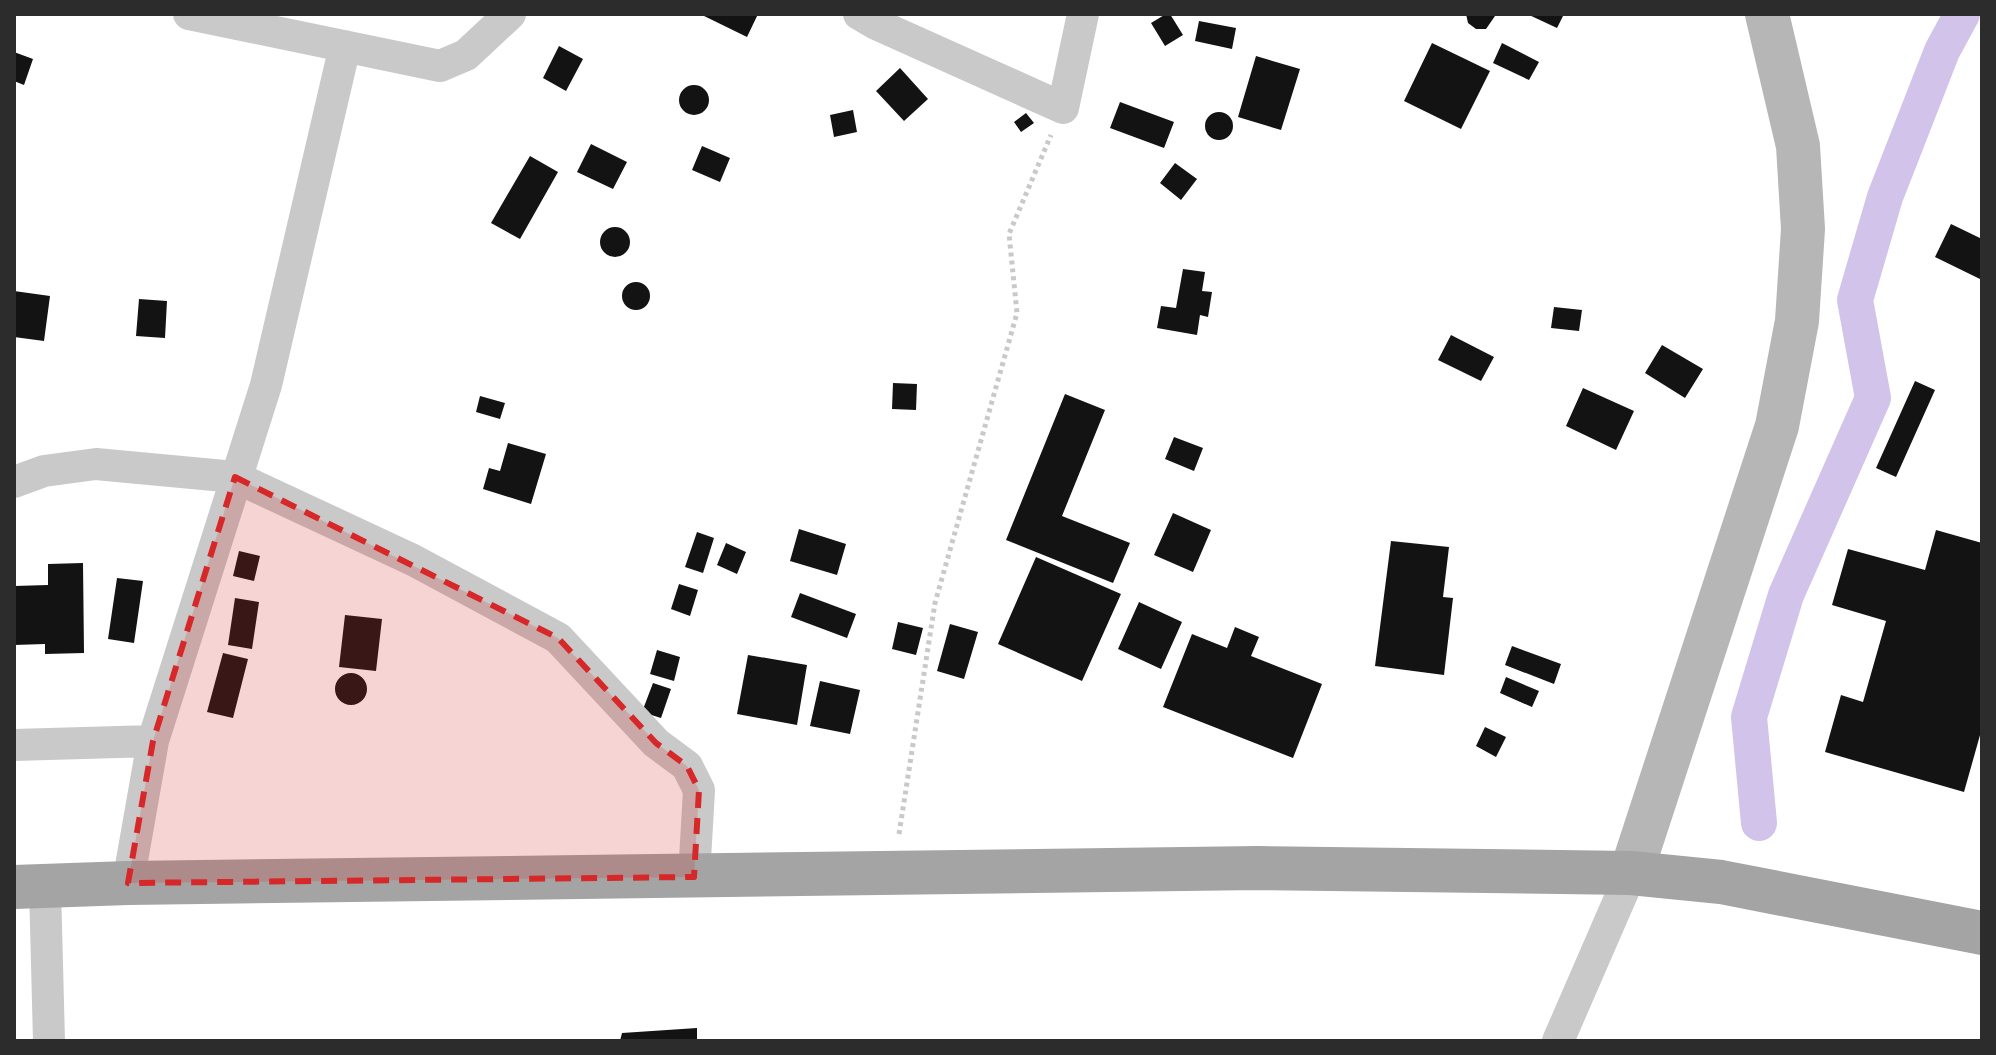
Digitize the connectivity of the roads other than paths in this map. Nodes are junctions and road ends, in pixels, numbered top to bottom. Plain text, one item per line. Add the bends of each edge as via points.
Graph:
1 (189, 14) edge
2 (510, 14) edge
3 (859, 14) edge
4 (1083, 14) edge
5 (1767, 14) edge
6 (345, 46) junction
7 (235, 477) junction
8 (14, 482) edge
9 (153, 741) junction
10 (14, 745) edge
11 (1631, 873) junction
12 (694, 877) junction
13 (128, 883) junction
14 (30, 887) edge
15 (1938, 924) junction
16 (1982, 933) edge
17 (1982, 959) edge
18 (49, 1041) edge
19 (1558, 1041) edge

1 - 6 street
2 - 6 street via 466,55 440,66
3 - 4 street via 1063,108
5 - 11 street via 1798,146 1803,229 1797,321 1777,426
6 - 7 street via 266,385
7 - 8 street via 96,464 44,471
7 - 9 street
7 - 12 street via 413,560 558,638 656,743 687,766 699,790
9 - 10 street
9 - 13 street
11 - 12 main road via 1258,868
11 - 15 main road via 1721,882
11 - 19 street
12 - 13 main road
13 - 14 main road
14 - 18 street
15 - 16 main road
15 - 17 main road

